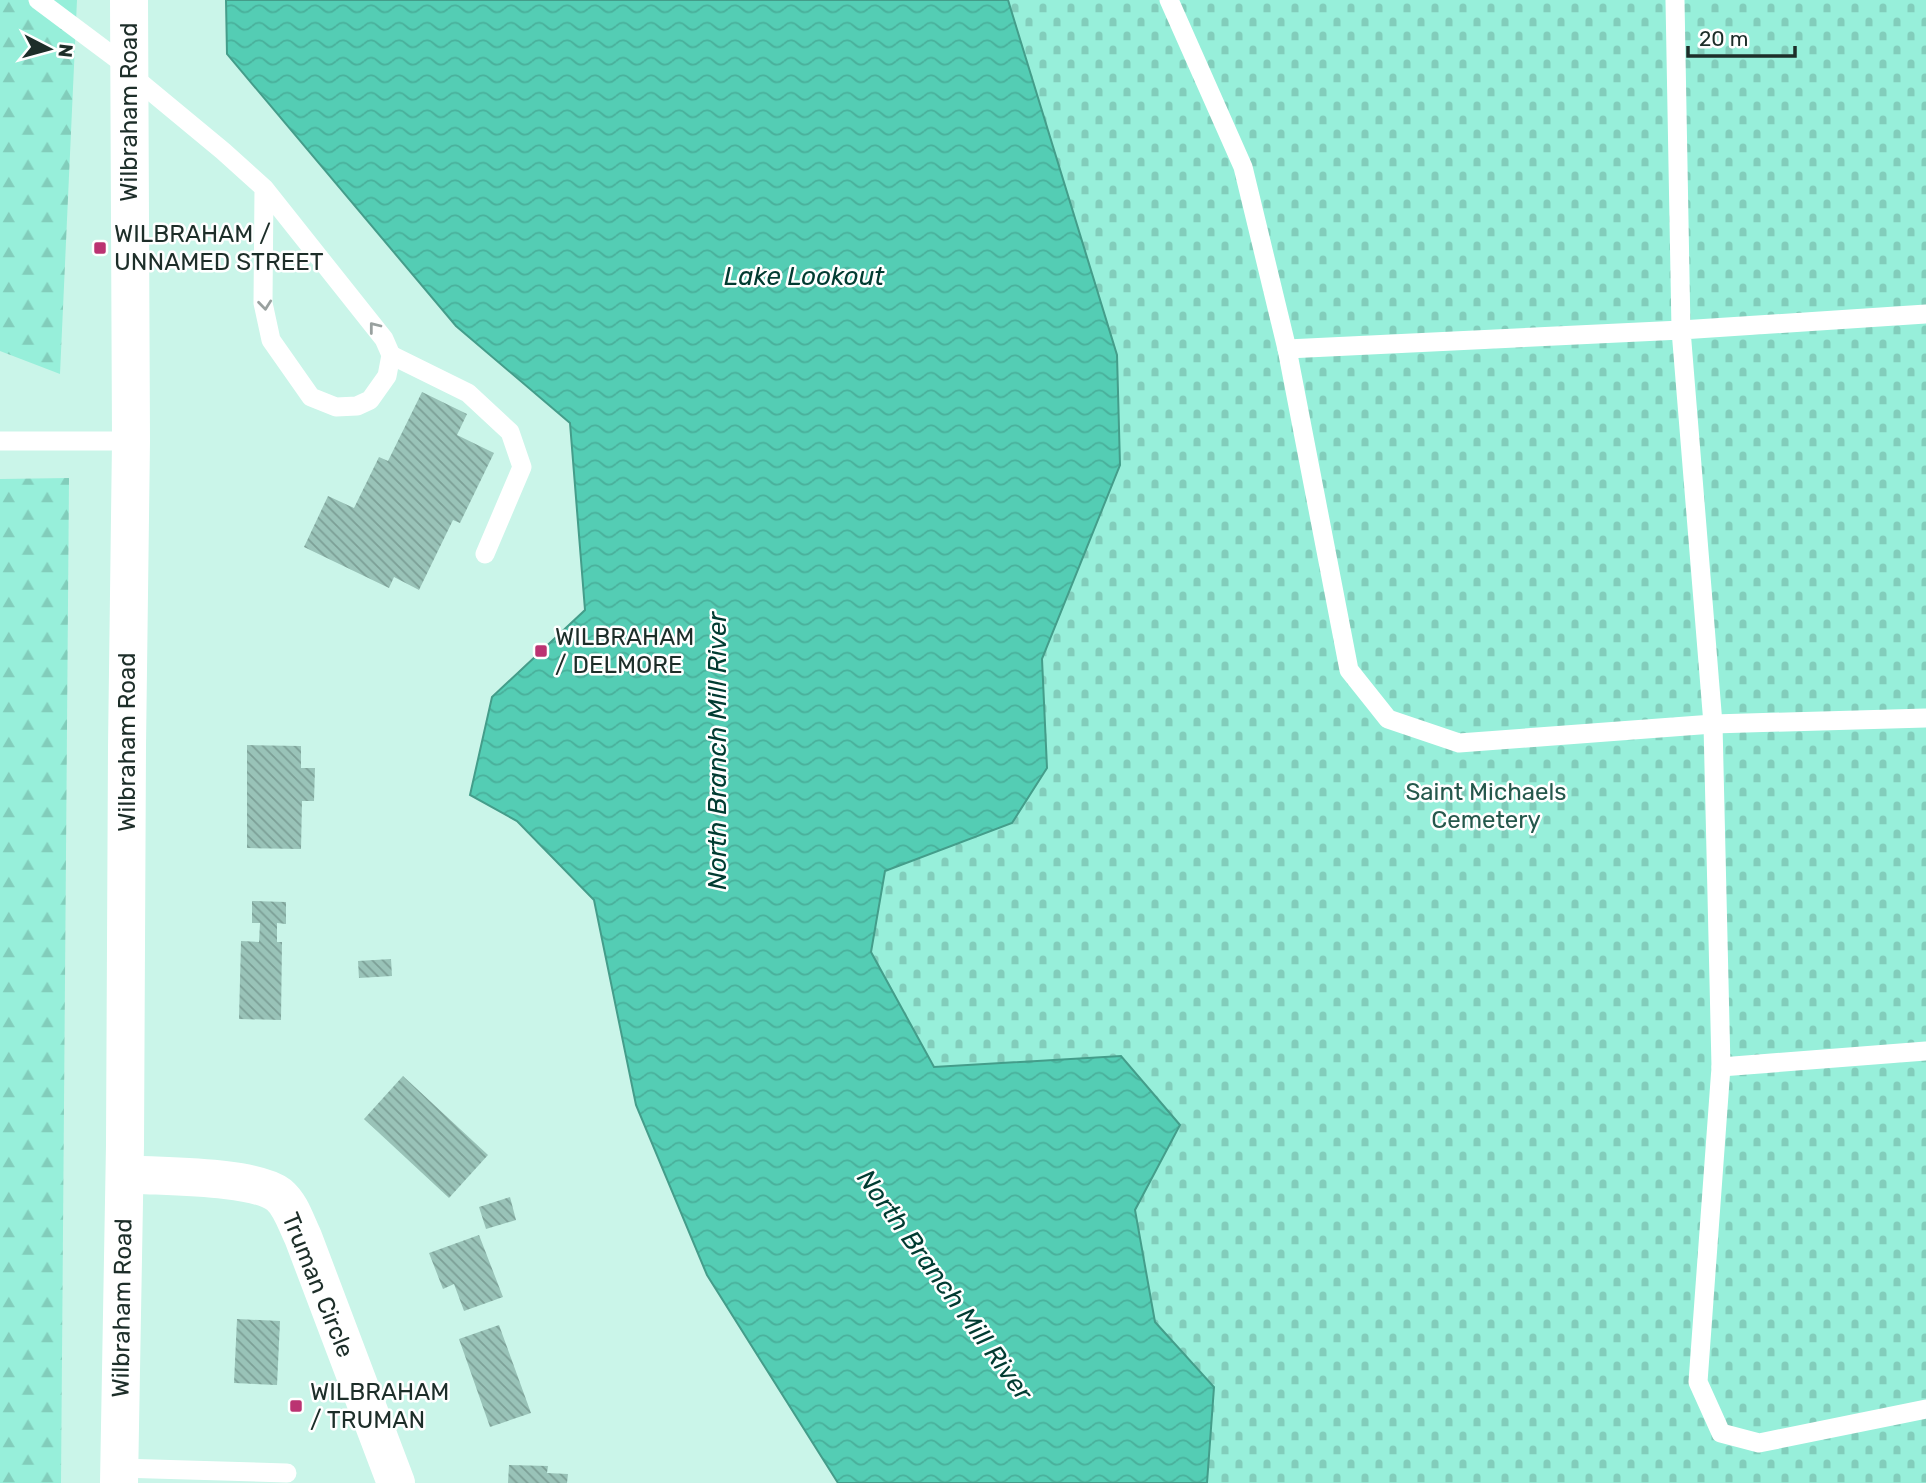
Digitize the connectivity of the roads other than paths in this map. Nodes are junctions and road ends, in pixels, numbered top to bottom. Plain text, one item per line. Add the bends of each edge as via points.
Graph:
1 (38, 0) edge
2 (129, 0) edge
3 (1169, 0) edge
4 (1675, 0) edge
5 (129, 71) junction
6 (264, 188) junction
7 (1926, 314) edge
8 (1681, 330) junction
9 (1287, 349) junction
10 (391, 355) junction
11 (0, 440) edge
12 (131, 442) junction
13 (485, 554) dead end
14 (1926, 718) edge
15 (1713, 724) junction
16 (1926, 1051) edge
17 (1721, 1067) junction
18 (125, 1174) junction
19 (1926, 1409) edge
20 (287, 1473) dead end
21 (119, 1476) edge
22 (396, 1483) edge

1 - 5 lane
2 - 5 main road, Wilbraham Road
3 - 9 lane via 1243,167
4 - 8 lane
5 - 6 lane
5 - 12 main road, Wilbraham Road
10 -> 6 lane via 384,339
6 -> 10 lane via 263,303 271,340 311,397 336,407 370,400 387,376
7 - 8 lane
8 - 9 lane
8 - 15 lane
9 - 15 lane via 1349,670 1388,719 1459,743
10 - 13 lane via 468,393 510,432 522,467
11 - 12 lane
12 - 18 main road, Wilbraham Road
14 - 15 lane
15 - 17 lane
16 - 17 lane
17 - 19 lane via 1698,1382 1721,1433 1759,1443
18 - 21 main road, Wilbraham Road
18 - 22 main road, Truman Circle via 244,1183 279,1195 303,1237
20 - 21 lane

